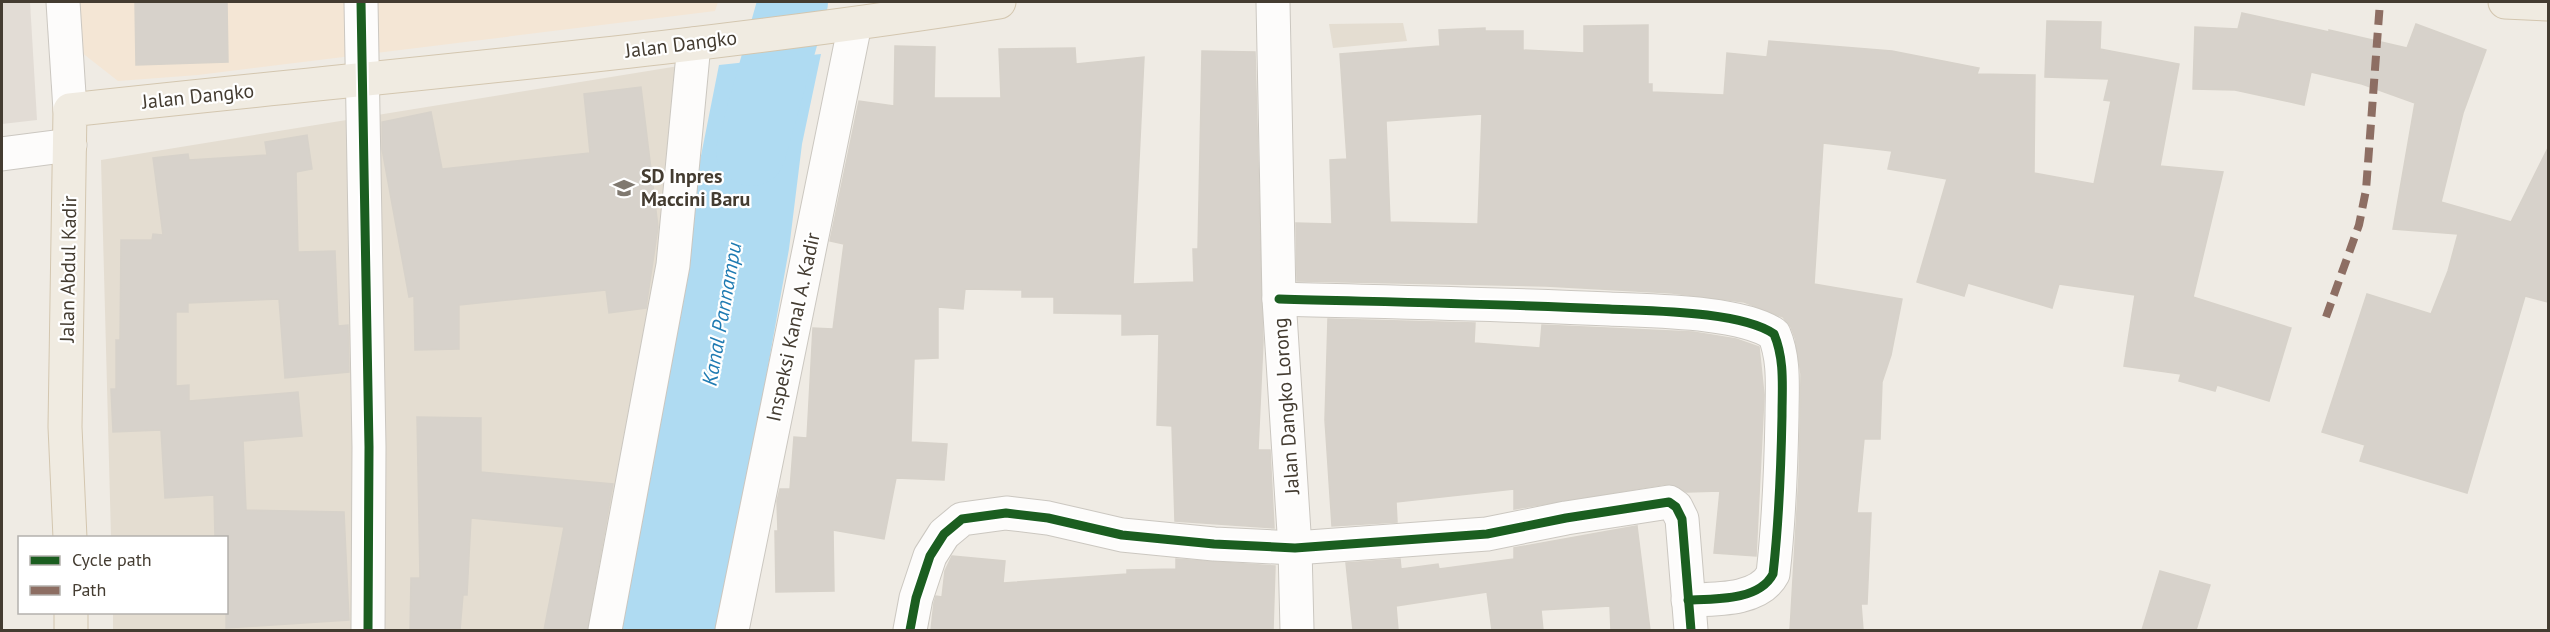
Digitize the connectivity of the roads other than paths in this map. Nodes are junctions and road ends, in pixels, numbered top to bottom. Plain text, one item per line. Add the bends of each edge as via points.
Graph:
1 (63, 2) edge
2 (361, 2) edge
3 (999, 2) edge
4 (1273, 2) edge
5 (2505, 2) edge
6 (2548, 4) edge
7 (890, 10) edge
8 (843, 25) junction
9 (704, 42) junction
10 (362, 78) junction
11 (70, 110) junction
12 (70, 145) junction
13 (2, 154) edge
14 (1280, 299) junction
15 (70, 536) edge
16 (1295, 548) junction
17 (71, 614) edge
18 (1689, 615) edge
19 (71, 630) edge
20 (368, 630) edge
21 (605, 630) edge
22 (732, 630) edge
23 (910, 630) edge
24 (1297, 630) edge

1 - 11 street, Jalan Abdul Kadir
2 - 10 street
3 - 7 main road, Jalan Dangko
4 - 14 street, Jalan Dangko Lorong
5 - 6 main road
7 - 8 main road, Jalan Dangko
8 - 9 main road, Jalan Dangko
8 - 22 street, Inspeksi Kanal A. Kadir
9 - 10 main road, Jalan Dangko
9 - 21 street via 673,265
10 - 11 main road, Jalan Dangko
10 - 20 street
11 - 12 main road, Jalan Abdul Kadir
12 - 13 street
12 - 15 main road, Jalan Abdul Kadir via 65,417
14 - 16 street, Jalan Dangko Lorong
14 - 18 street via 1673,313 1752,323 1774,334 1781,350 1782,390 1773,574 1767,584
16 - 18 street via 1487,534 1669,502 1682,519
16 - 23 street via 1122,535 1006,513 962,519 944,534 930,556
16 - 24 street, Jalan Dangko Lorong
17 - 19 main road

